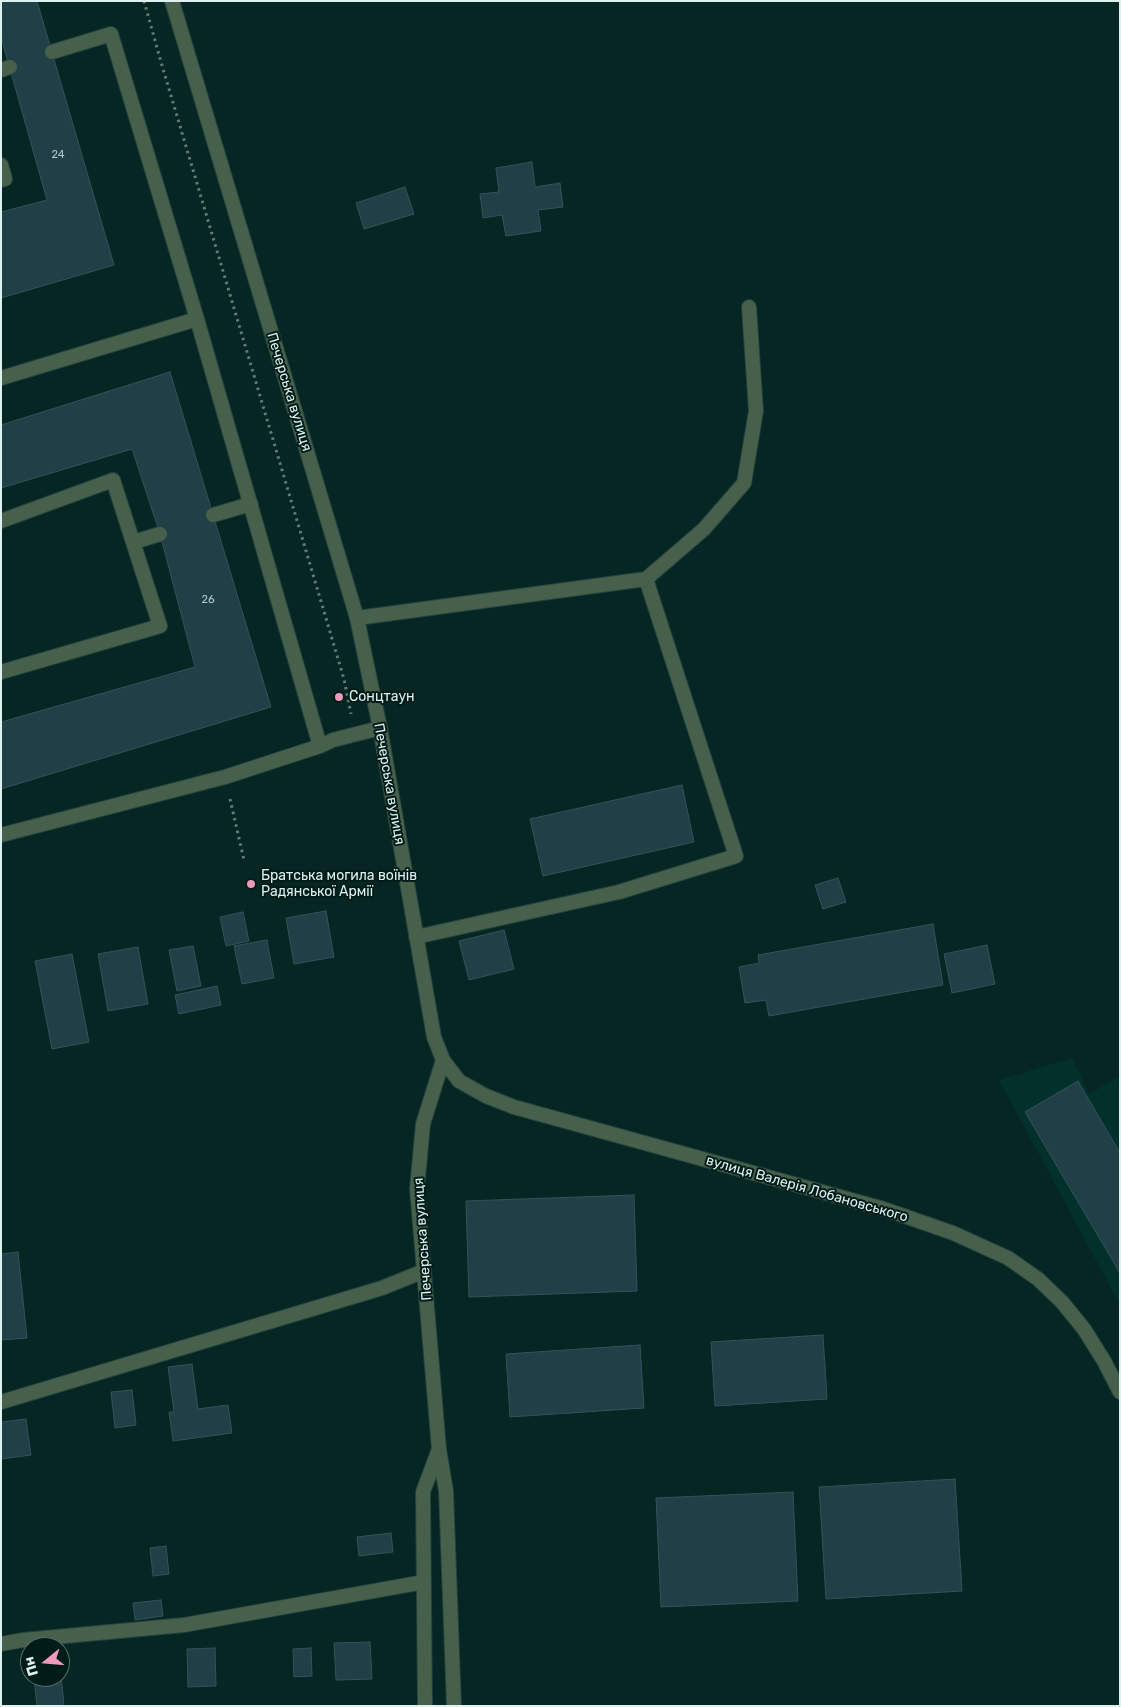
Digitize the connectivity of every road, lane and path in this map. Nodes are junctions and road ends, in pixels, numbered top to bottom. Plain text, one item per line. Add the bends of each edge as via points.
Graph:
1 (144, 1) edge
2 (172, 1) edge
3 (52, 52) dead end
4 (1, 165) edge
5 (1, 180) edge
6 (749, 307) dead end
7 (197, 319) junction
8 (1, 378) edge
9 (251, 504) junction
10 (213, 514) dead end
11 (1, 521) edge
12 (160, 534) dead end
13 (134, 542) junction
14 (646, 579) junction
15 (357, 618) junction
16 (1, 672) edge
17 (380, 728) junction
18 (354, 734) junction
19 (320, 746) junction
20 (225, 776) junction
21 (1, 835) edge
22 (244, 860) dead end
23 (416, 937) junction
24 (443, 1060) junction
25 (424, 1271) junction
26 (1120, 1392) edge
27 (1, 1402) edge
28 (439, 1449) junction
29 (424, 1582) junction
30 (1, 1644) edge
31 (425, 1706) edge
32 (454, 1706) edge

1 - 18 path via 344,679
2 - 15 street, Печерська вулиця
3 - 7 street via 110,34
4 - 5 street via 5,179
6 - 14 street via 756,411 744,482 704,529
7 - 8 street
7 - 9 street
9 - 10 street
9 - 19 street
11 - 13 street via 114,480
12 - 13 street
13 - 16 street via 160,626
14 - 15 street
14 - 23 street via 736,856 619,892
15 - 17 street, Печерська вулиця
17 - 18 street
17 - 23 street, Печерська вулиця
18 - 19 street
19 - 20 street
20 - 21 street
20 - 22 path
23 - 24 street, Печерська вулиця via 434,1037
24 - 25 street, Печерська вулиця via 423,1124 417,1188
24 - 26 street, вулиця Валерія Лобановського via 459,1081 514,1107 884,1209 953,1233 1008,1258 1038,1279 1062,1302 1104,1361
25 - 27 street via 382,1288
25 - 28 street, Печерська вулиця
28 - 29 street via 423,1492
28 - 32 street, Печерська вулиця via 446,1491
29 - 30 street via 184,1625
29 - 31 street

